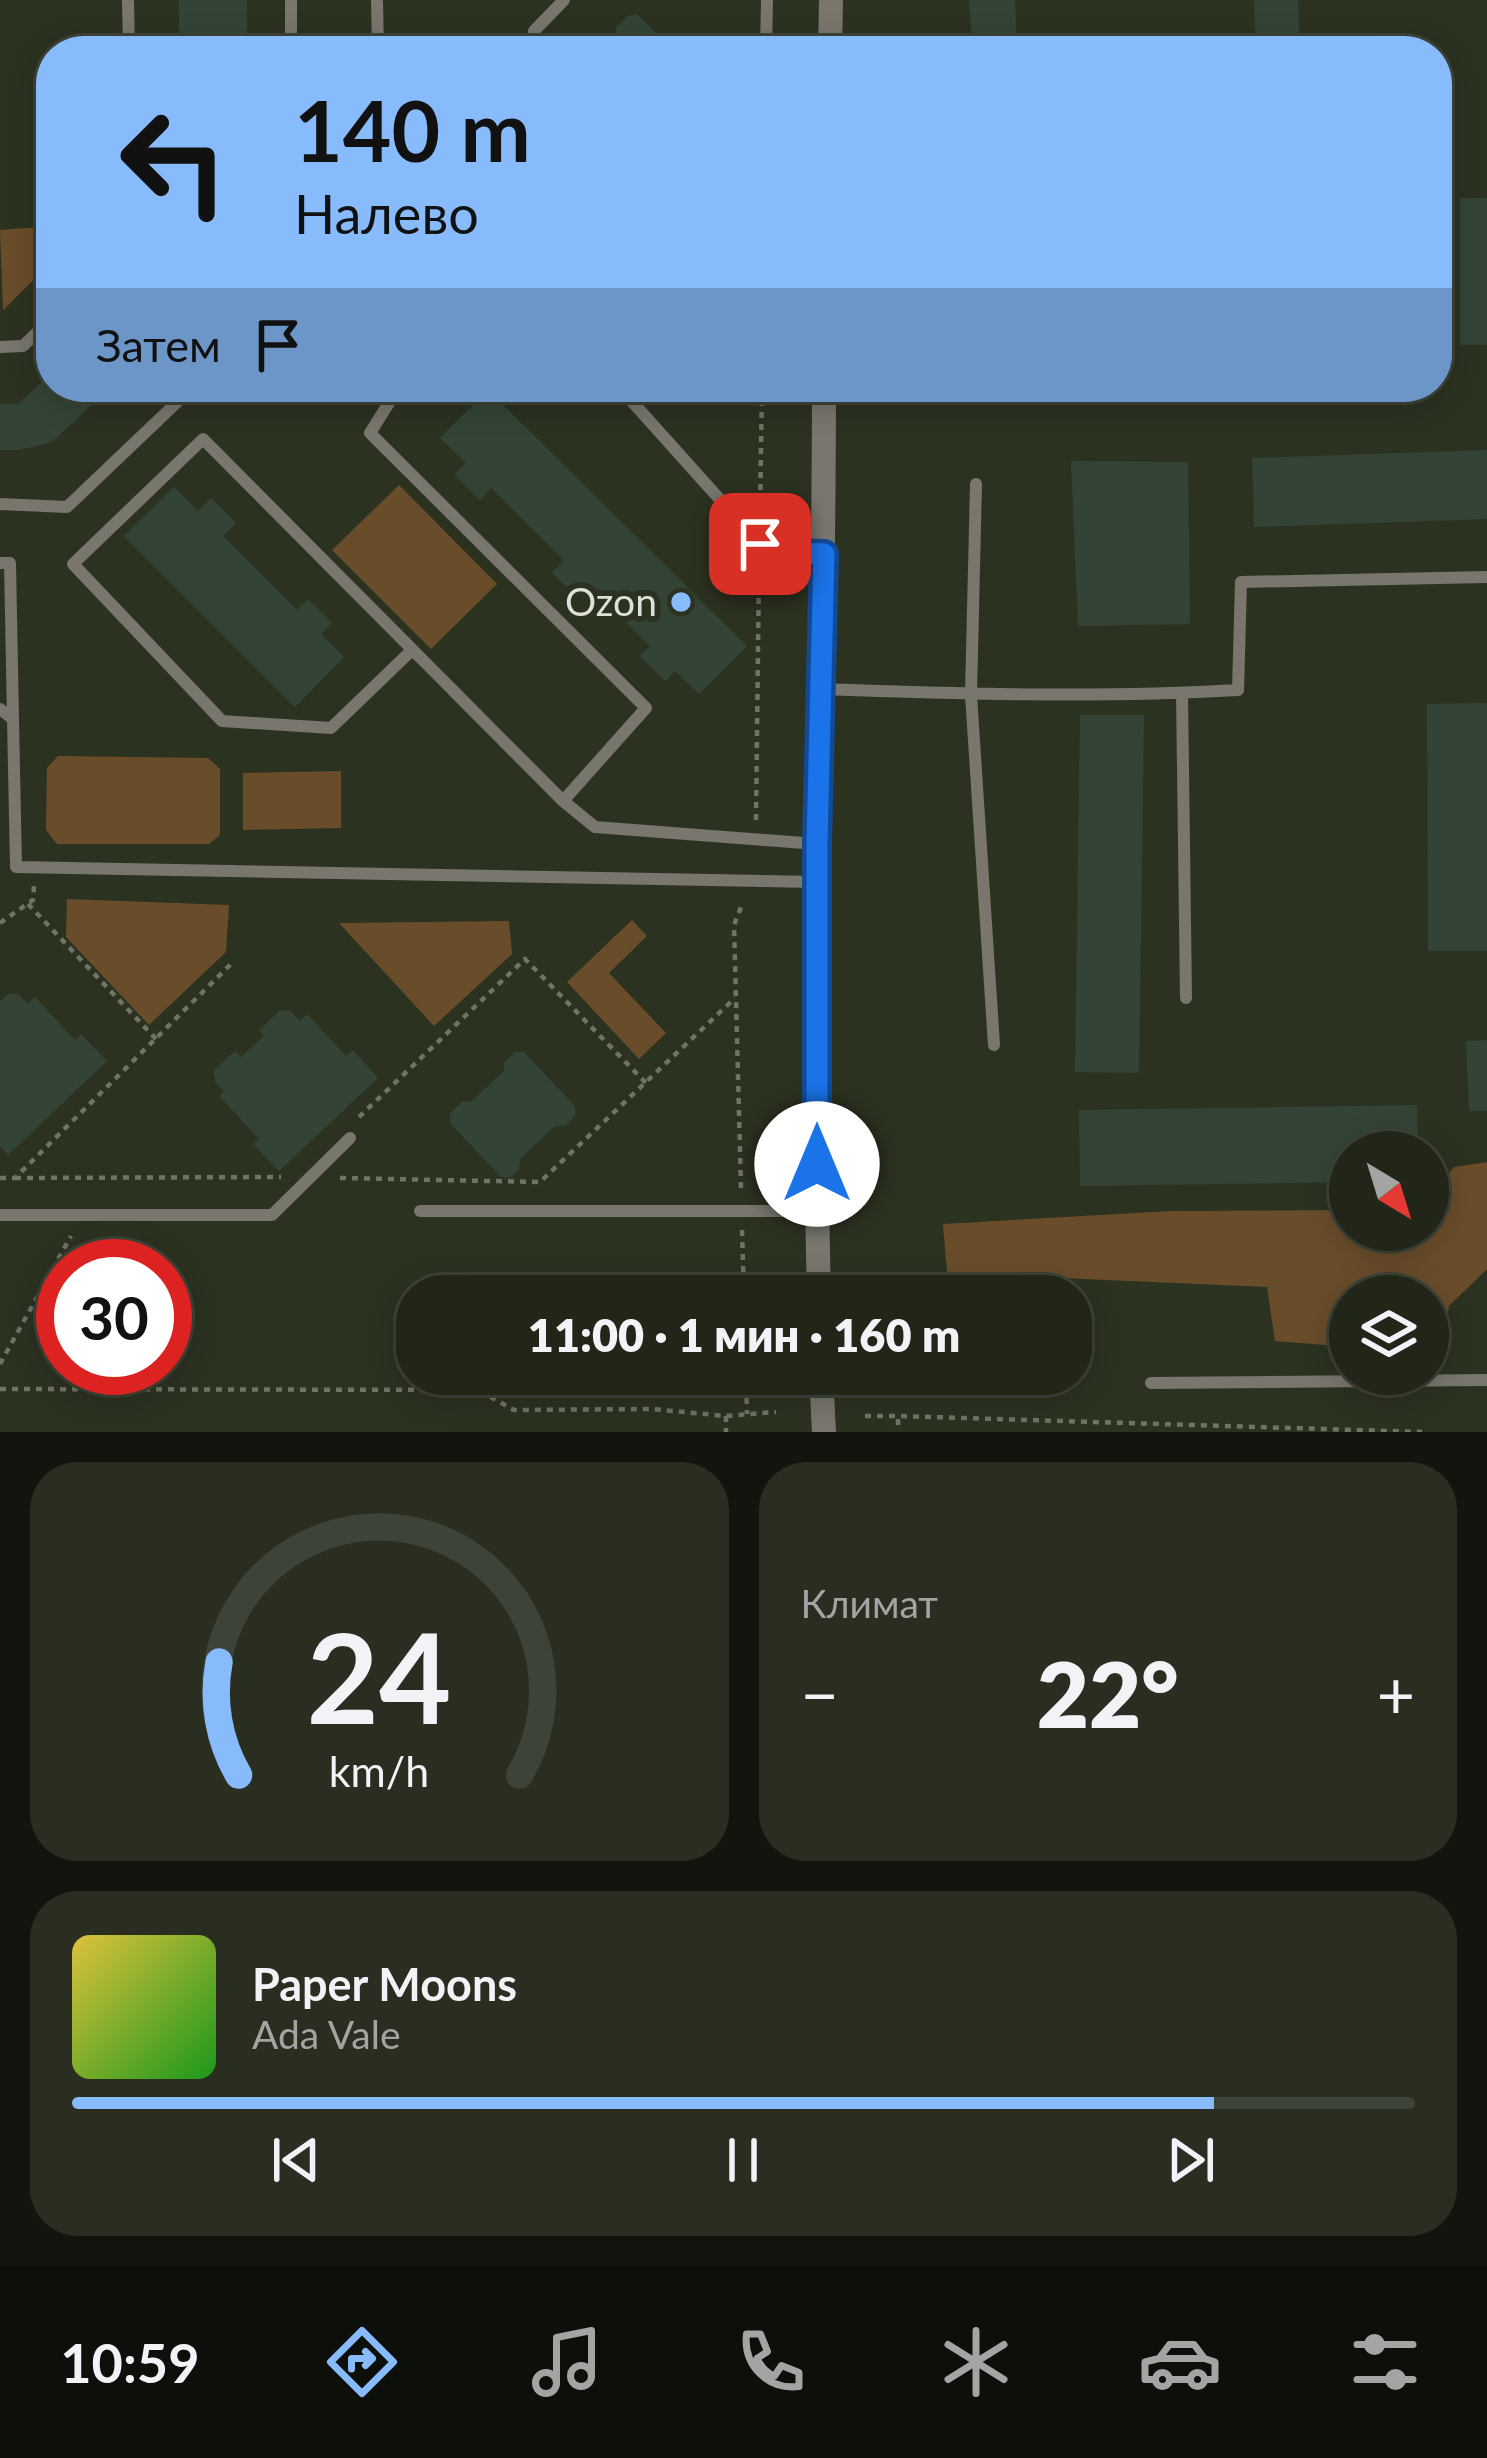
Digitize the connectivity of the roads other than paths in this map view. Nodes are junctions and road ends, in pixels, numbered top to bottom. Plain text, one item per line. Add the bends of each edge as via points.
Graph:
1 (128, 0) edge
2 (291, 0) edge
3 (377, 0) edge
4 (564, 0) edge
5 (767, 0) edge
6 (831, 0) edge
7 (129, 36) edge
8 (291, 36) edge
9 (378, 36) edge
10 (534, 36) edge
11 (766, 36) edge
12 (830, 36) edge
13 (36, 333) edge
14 (0, 346) edge
15 (177, 402) edge
16 (390, 402) edge
17 (633, 402) edge
18 (824, 402) edge
19 (976, 484) dead end
20 (0, 504) edge
21 (824, 554) junction
22 (0, 563) edge
23 (1487, 577) edge
24 (412, 650) junction
25 (820, 689) junction
26 (1182, 693) junction
27 (971, 694) junction
28 (0, 709) edge
29 (13, 719) junction
30 (563, 801) junction
31 (817, 844) junction
32 (817, 882) junction
33 (1186, 998) dead end
34 (994, 1045) dead end
35 (348, 1134) road end
36 (420, 1211) dead end
37 (817, 1211) junction
38 (0, 1215) edge
39 (819, 1275) edge
40 (1487, 1380) edge
41 (1151, 1383) dead end
42 (822, 1395) edge
43 (824, 1432) edge

1 - 7 lane
2 - 8 lane
3 - 9 lane
4 - 10 lane
5 - 11 lane
6 - 12 street
13 - 14 lane via 22,346
15 - 20 lane via 67,507
16 - 30 lane via 370,433 646,708
17 - 21 lane via 767,552
18 - 21 street
19 - 27 lane
21 - 25 street
22 - 29 lane via 10,562
23 - 26 lane via 1241,582 1238,690
24 - 24 lane via 331,728 222,722 73,565 202,439
24 - 30 lane
25 - 27 lane
25 - 31 street
26 - 27 lane
26 - 33 lane
27 - 34 lane
28 - 29 lane
29 - 32 lane via 16,867
30 - 31 lane via 595,827
31 - 32 street
32 - 37 street
35 - 38 lane via 272,1215
36 - 37 lane
37 - 39 street
40 - 41 lane
42 - 43 street

